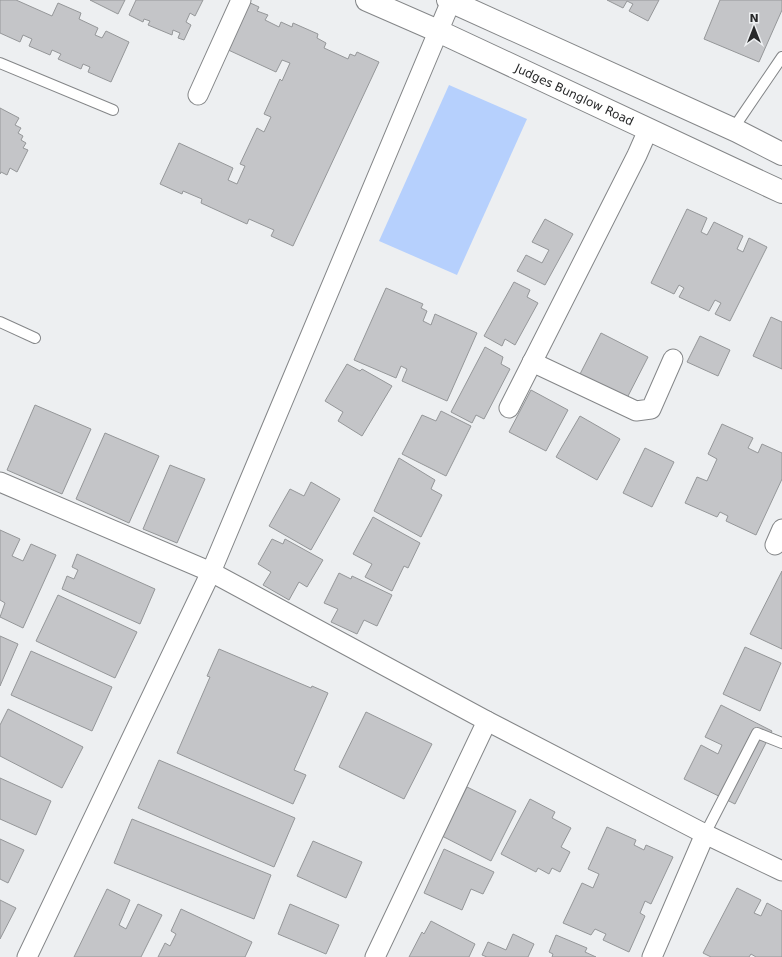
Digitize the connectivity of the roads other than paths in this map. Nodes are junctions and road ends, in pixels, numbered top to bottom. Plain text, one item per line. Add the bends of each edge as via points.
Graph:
1 (241, 0) edge
2 (367, 0) edge
3 (449, 1) edge
4 (391, 5) edge
5 (438, 31) junction
6 (782, 57) edge
7 (0, 63) edge
8 (198, 95) dead end
9 (113, 110) dead end
10 (648, 130) junction
11 (733, 130) junction
12 (782, 154) edge
13 (782, 192) edge
14 (0, 322) edge
15 (35, 338) dead end
16 (673, 359) dead end
17 (532, 362) junction
18 (509, 408) dead end
19 (0, 482) edge
20 (211, 572) junction
21 (487, 721) junction
22 (782, 743) edge
23 (705, 834) junction
24 (782, 871) edge
25 (27, 957) edge
26 (375, 957) edge
27 (652, 957) edge

1 - 8 street
2 - 4 main road, Judges Bunglow Road
3 - 5 street
3 - 11 main road
4 - 5 main road, Judges Bunglow Road
5 - 10 main road, Judges Bunglow Road
5 - 20 street
6 - 11 lane
7 - 9 lane
10 - 13 main road, Judges Bunglow Road
10 - 17 street
11 - 12 main road
14 - 15 lane
16 - 17 street via 651,409 636,411
17 - 18 street
19 - 20 street
20 - 21 street
20 - 25 street
21 - 23 street
21 - 26 street
22 - 23 lane via 757,733
23 - 24 street
23 - 27 street

